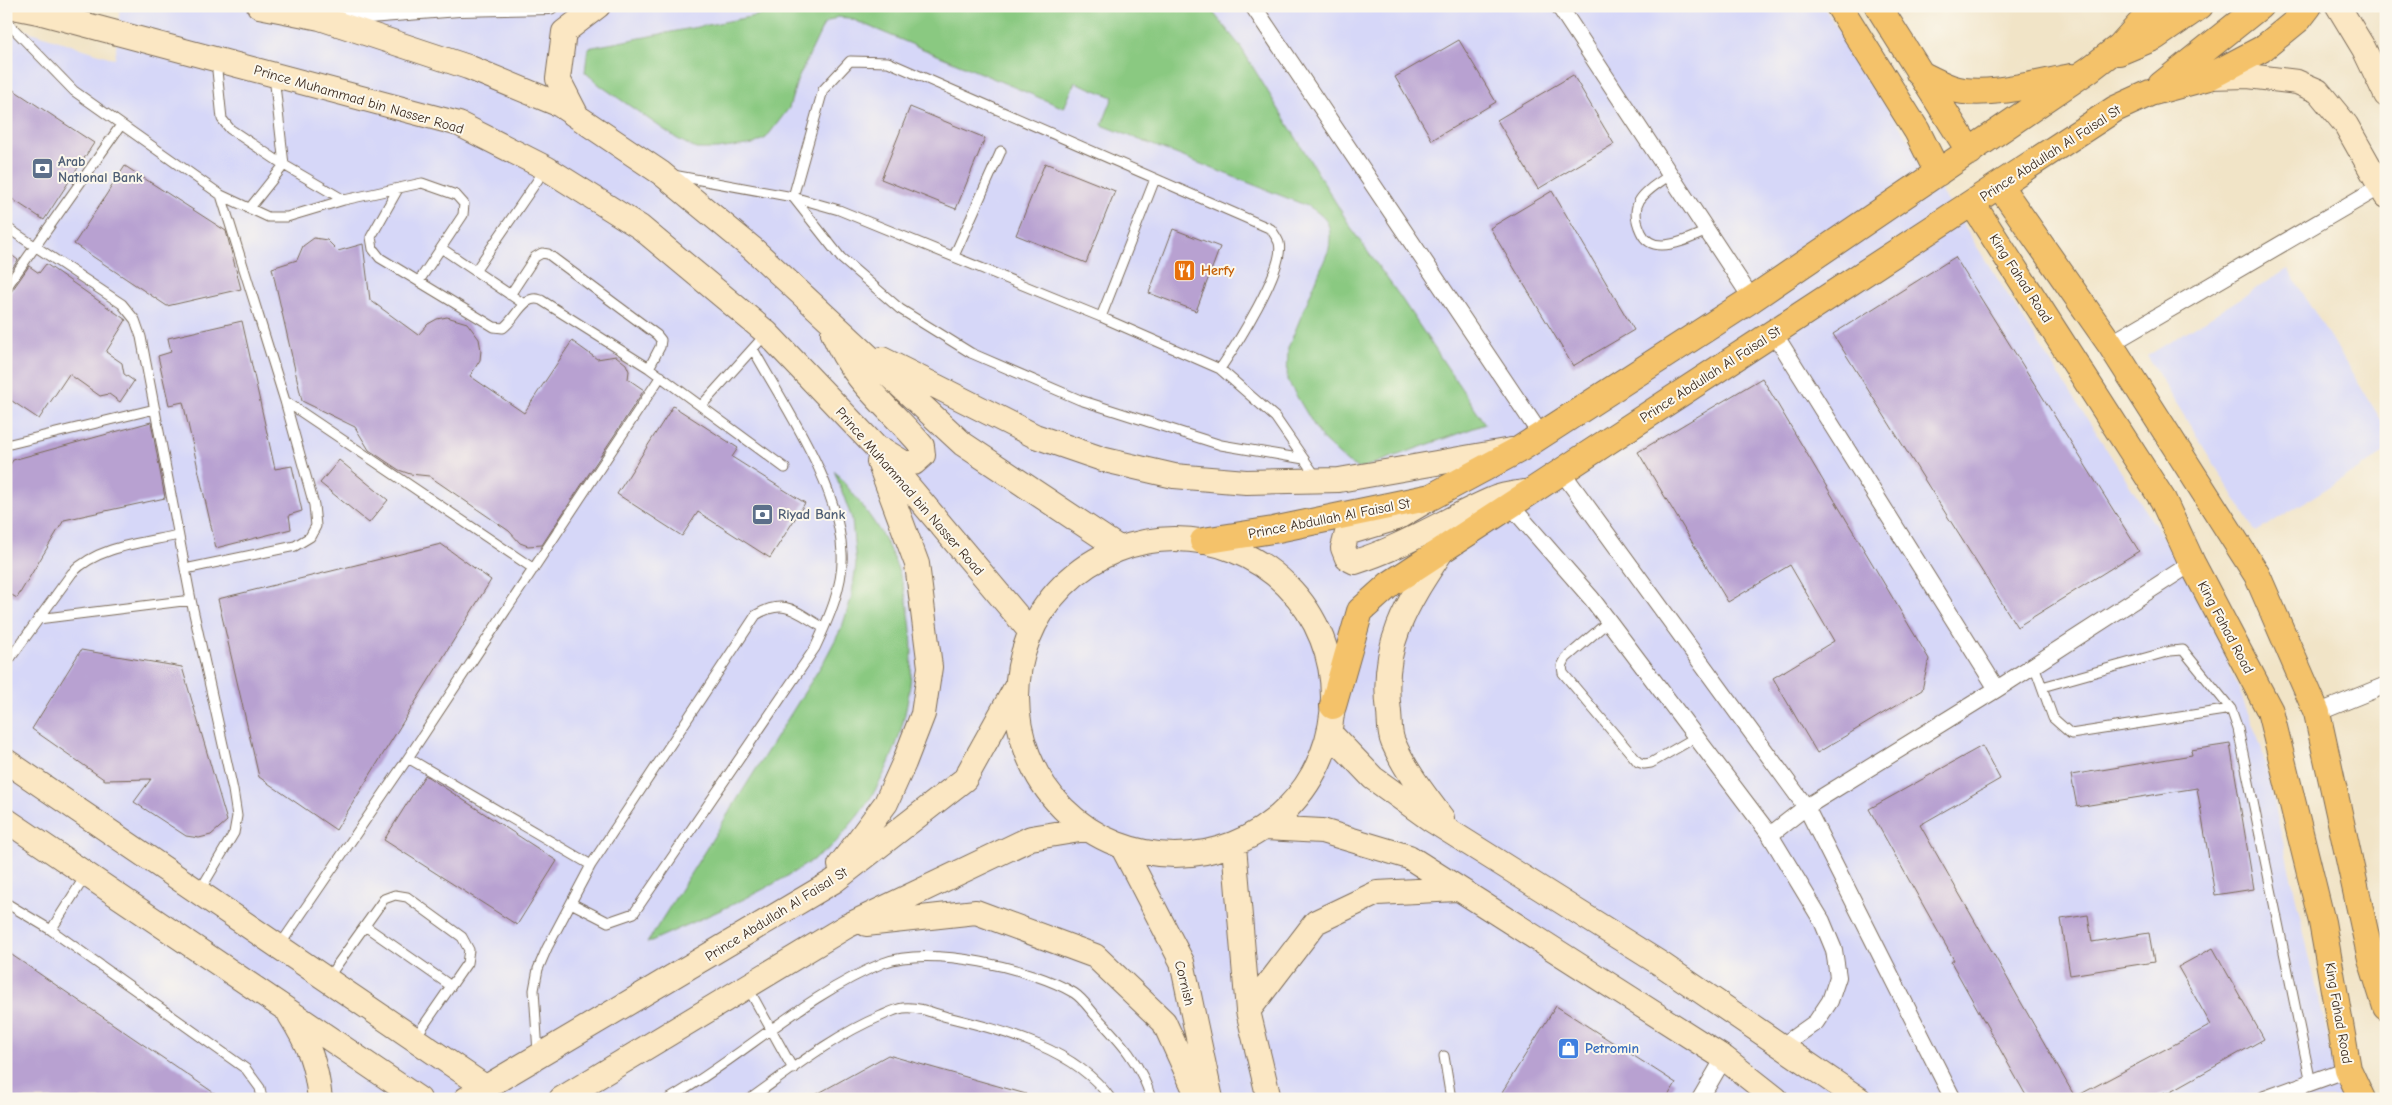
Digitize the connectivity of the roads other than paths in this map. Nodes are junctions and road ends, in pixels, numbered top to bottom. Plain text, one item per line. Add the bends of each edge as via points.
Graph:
1 (8, 6) edge
2 (259, 6) edge
3 (550, 6) edge
4 (598, 6) edge
5 (1253, 6) edge
6 (1559, 6) edge
7 (1839, 6) edge
8 (1878, 6) edge
9 (2156, 6) edge
10 (2200, 6) edge
11 (2260, 6) edge
12 (2309, 6) edge
13 (2338, 6) edge
14 (6, 12) edge
15 (38, 12) junction
16 (320, 18) junction
17 (6, 21) edge
18 (215, 60) junction
19 (2097, 64) junction
20 (1919, 73) junction
21 (274, 75) junction
22 (2209, 77) junction
23 (2150, 93) junction
24 (2386, 95) edge
25 (578, 118) junction
26 (1949, 118) junction
27 (121, 125) junction
28 (1917, 131) junction
29 (1001, 151) dead end
30 (1970, 152) junction
31 (284, 165) junction
32 (546, 168) junction
33 (661, 173) junction
34 (1938, 174) junction
35 (1670, 175) junction
36 (1155, 179) junction
37 (1999, 185) junction
38 (398, 189) junction
39 (2383, 191) edge
40 (221, 195) junction
41 (793, 197) junction
42 (344, 200) junction
43 (1972, 203) junction
44 (249, 209) junction
45 (6, 227) edge
46 (1707, 231) junction
47 (2042, 244) junction
48 (35, 246) junction
49 (441, 248) junction
50 (954, 256) junction
51 (2014, 267) junction
52 (476, 270) junction
53 (419, 280) junction
54 (6, 288) edge
55 (510, 295) junction
56 (1752, 299) junction
57 (524, 304) junction
58 (1101, 317) junction
59 (827, 318) junction
60 (1774, 333) junction
61 (760, 341) junction
62 (2110, 344) junction
63 (858, 346) junction
64 (649, 368) junction
65 (1220, 369) junction
66 (661, 376) junction
67 (285, 401) junction
68 (701, 406) junction
69 (154, 409) junction
70 (1531, 442) junction
71 (873, 444) junction
72 (6, 445) edge
73 (1304, 459) junction
74 (785, 468) dead end
75 (1562, 472) junction
76 (1319, 480) junction
77 (1534, 490) junction
78 (1431, 497) junction
79 (1511, 506) junction
80 (178, 535) junction
81 (1203, 541) junction
82 (1119, 548) junction
83 (1442, 550) junction
84 (2192, 563) junction
85 (185, 569) junction
86 (534, 569) junction
87 (191, 600) junction
88 (38, 619) junction
89 (1609, 621) junction
90 (824, 628) junction
91 (1030, 631) junction
92 (6, 664) edge
93 (2034, 665) junction
94 (2386, 685) edge
95 (1016, 686) junction
96 (2042, 687) junction
97 (1997, 690) junction
98 (1333, 706) junction
99 (2231, 709) junction
100 (2317, 713) junction
101 (1329, 732) junction
102 (1696, 737) junction
103 (408, 758) junction
104 (6, 761) edge
105 (1806, 807) junction
106 (6, 820) edge
107 (1265, 828) junction
108 (1086, 829) junction
109 (1454, 833) junction
110 (1770, 835) junction
111 (1234, 846) junction
112 (1124, 848) junction
113 (591, 865) junction
114 (86, 874) junction
115 (823, 887) junction
116 (1457, 889) junction
117 (199, 892) junction
118 (6, 902) edge
119 (571, 903) junction
120 (365, 926) junction
121 (847, 926) junction
122 (51, 930) junction
123 (279, 946) junction
124 (327, 979) junction
125 (451, 986) junction
126 (747, 986) junction
127 (285, 1007) junction
128 (2386, 1007) edge
129 (1248, 1011) junction
130 (772, 1030) junction
131 (414, 1039) junction
132 (1782, 1046) junction
133 (538, 1056) junction
134 (1444, 1056) dead end
135 (1724, 1058) junction
136 (793, 1069) junction
137 (2348, 1069) junction
138 (2310, 1082) junction
139 (476, 1093) edge
140 (262, 1099) edge
141 (320, 1099) edge
142 (419, 1099) edge
143 (561, 1099) edge
144 (669, 1099) edge
145 (750, 1099) edge
146 (1110, 1099) edge
147 (1151, 1099) edge
148 (1199, 1099) edge
149 (1211, 1099) edge
150 (1269, 1099) edge
151 (1452, 1099) edge
152 (1700, 1099) edge
153 (1776, 1099) edge
154 (1859, 1099) edge
155 (1952, 1099) edge
156 (2265, 1099) edge
157 (2362, 1099) edge

1 - 15 main road, Prince Muhammad bin Nasser Road
2 - 16 main road
3 - 16 street via 459,8
4 - 25 main road via 564,32 558,79
5 - 70 street
6 - 35 street
7 - 28 main road
8 - 20 main road
9 - 19 main road via 2120,46
10 - 19 main road via 2155,37
11 - 23 main road
12 - 22 main road via 2262,49
13 - 24 main road
14 - 15 main road
15 - 18 main road, Prince Muhammad bin Nasser Road
16 - 25 main road via 468,66 560,105
17 - 27 lane via 74,91
18 - 21 main road, Prince Muhammad bin Nasser Road
18 - 31 lane via 222,119 230,129
19 - 20 main road via 2073,77 2010,89 1978,91 1952,89
19 - 30 main road, Prince Abdullah Al Faisal St
20 - 26 main road
21 - 31 lane
21 - 32 main road, Prince Muhammad bin Nasser Road via 459,124
22 - 23 main road
22 - 39 main road via 2248,76 2297,82 2318,91 2346,125
23 - 37 main road, Prince Abdullah Al Faisal St via 2115,109
25 - 33 main road
26 - 28 main road via 1945,128 1937,134
26 - 30 main road
27 - 40 lane
27 - 48 lane
28 - 34 main road
29 - 50 lane
30 - 34 main road, Prince Abdullah Al Faisal St
31 - 42 lane
31 - 44 lane
32 - 52 lane
32 - 61 main road, Prince Muhammad bin Nasser Road via 640,227
33 - 41 lane
33 - 59 main road via 753,249
34 - 56 main road, Prince Abdullah Al Faisal St
35 - 46 street
35 - 46 lane via 1647,191 1636,204 1634,219 1643,237 1652,244 1663,245
36 - 41 lane via 888,62 850,61 823,90
36 - 58 lane
36 - 65 lane via 1271,230 1280,244 1278,266 1241,337
37 - 43 main road, Prince Abdullah Al Faisal St
37 - 47 main road
38 - 42 lane
38 - 49 lane via 422,183 456,195 464,204 464,215
38 - 53 lane via 371,237 373,249 380,258
39 - 62 street
40 - 44 lane
40 - 67 lane
41 - 50 lane via 840,210
41 - 73 lane via 842,258 900,309 971,353 1080,400 1221,444
42 - 44 lane via 288,217 268,217
43 - 51 main road, King Fahad Road
43 - 60 main road, Prince Abdullah Al Faisal St
45 - 48 lane
46 - 56 street
47 - 51 main road via 2032,242 2018,248
47 - 62 main road
48 - 54 lane
48 - 69 lane via 122,304 135,320
49 - 52 lane
49 - 53 lane
50 - 58 lane
51 - 84 main road, King Fahad Road via 2163,500
52 - 55 lane
53 - 57 lane via 494,327 503,328 512,322
55 - 57 lane
55 - 64 lane via 535,257 548,254 657,335 661,340 660,347
56 - 70 main road, Prince Abdullah Al Faisal St
57 - 64 lane via 534,297 541,300
58 - 65 lane
59 - 63 main road
59 - 71 main road via 838,346 863,383 922,446 923,455 914,463 904,463
60 - 75 main road, Prince Abdullah Al Faisal St
60 - 97 street
61 - 68 lane
61 - 71 main road, Prince Muhammad bin Nasser Road
61 - 90 lane via 824,477 838,521 842,554 839,582
62 - 100 main road via 2257,575
63 - 76 main road via 1034,436 1105,460 1174,476 1246,482
63 - 82 main road via 963,444
64 - 66 lane
65 - 73 lane via 1275,417
66 - 68 lane
66 - 86 lane
67 - 85 lane via 314,505 316,526 310,537 295,546
67 - 86 lane
68 - 74 lane
69 - 72 lane
69 - 80 lane
70 - 76 main road via 1339,480
70 - 78 main road, Prince Abdullah Al Faisal St
71 - 91 main road, Prince Muhammad bin Nasser Road
71 - 115 main road via 917,564 930,667 923,714 886,803
73 - 76 lane
75 - 77 main road, Prince Abdullah Al Faisal St
75 - 105 street
77 - 78 main road via 1494,498 1405,544 1367,558 1355,562 1347,558 1343,548 1347,533 1397,518
77 - 79 main road, Prince Abdullah Al Faisal St
78 - 81 main road, Prince Abdullah Al Faisal St
79 - 83 main road, Prince Abdullah Al Faisal St
79 - 89 street via 1546,543
80 - 85 lane
80 - 88 lane via 84,561
81 - 82 main road via 1160,539
81 - 98 main road via 1254,561 1283,582 1312,618 1328,661
82 - 91 main road via 1082,568 1052,596
83 - 98 main road, Prince Abdullah Al Faisal St via 1390,584 1360,612
83 - 109 main road via 1408,602 1390,647 1387,699 1392,740 1416,784
84 - 93 street
84 - 137 main road, King Fahad Road via 2270,711 2322,922
85 - 87 lane
86 - 103 lane
87 - 88 lane
87 - 117 lane via 237,816 234,833
88 - 92 lane
89 - 102 street
89 - 102 lane via 1566,658 1563,674 1638,762 1651,763
90 - 113 lane via 784,606 769,608 756,616
90 - 119 lane via 815,648 634,913 608,922
91 - 95 main road
93 - 96 lane
93 - 97 street
94 - 100 street
95 - 108 main road via 1022,741 1046,791
95 - 115 main road, Prince Abdullah Al Faisal St via 964,779
96 - 99 lane via 2053,718 2071,734
96 - 99 lane via 2183,650
97 - 105 street
98 - 101 main road
99 - 138 lane via 2238,729
100 - 128 main road via 2371,959
101 - 107 main road via 1311,778 1294,802
101 - 109 main road via 1373,778
102 - 110 street
103 - 113 lane
103 - 123 lane
104 - 117 main road
105 - 110 street
105 - 155 street
106 - 114 main road
107 - 111 main road
107 - 116 main road via 1322,831 1409,857
108 - 112 main road
108 - 121 main road via 1031,838
109 - 132 main road via 1661,964
110 - 132 street via 1822,921 1834,950 1838,977 1830,1001 1816,1022
111 - 112 main road via 1197,855 1160,856
111 - 129 main road
112 - 149 main road, Cornish via 1182,962
113 - 119 lane
114 - 122 lane
114 - 127 main road
115 - 133 main road, Prince Abdullah Al Faisal St
116 - 129 main road via 1377,893 1316,922
116 - 135 main road
117 - 123 main road
118 - 122 lane
119 - 133 lane via 538,969 534,990
120 - 124 lane
120 - 125 lane
120 - 125 lane via 384,899 395,895 407,897 462,937 469,950 467,963
121 - 126 main road
121 - 148 main road via 976,912 1095,956 1164,1022
122 - 140 lane via 246,1069 260,1088
123 - 124 main road
124 - 131 main road
125 - 131 lane
126 - 130 lane
126 - 143 main road
127 - 141 main road via 304,1037 317,1070
127 - 142 main road
129 - 150 main road
130 - 136 lane
130 - 144 lane
130 - 147 lane via 830,990 885,963 914,957 970,959 1024,972 1075,994 1127,1048 1147,1084
131 - 139 main road
132 - 154 main road
133 - 139 main road, Prince Abdullah Al Faisal St
134 - 151 lane
135 - 152 street
135 - 153 main road
136 - 145 lane
136 - 146 lane via 864,1023 902,1008 918,1009 983,1026 1050,1050 1080,1070
137 - 138 street
137 - 157 main road, King Fahad Road
138 - 156 street

